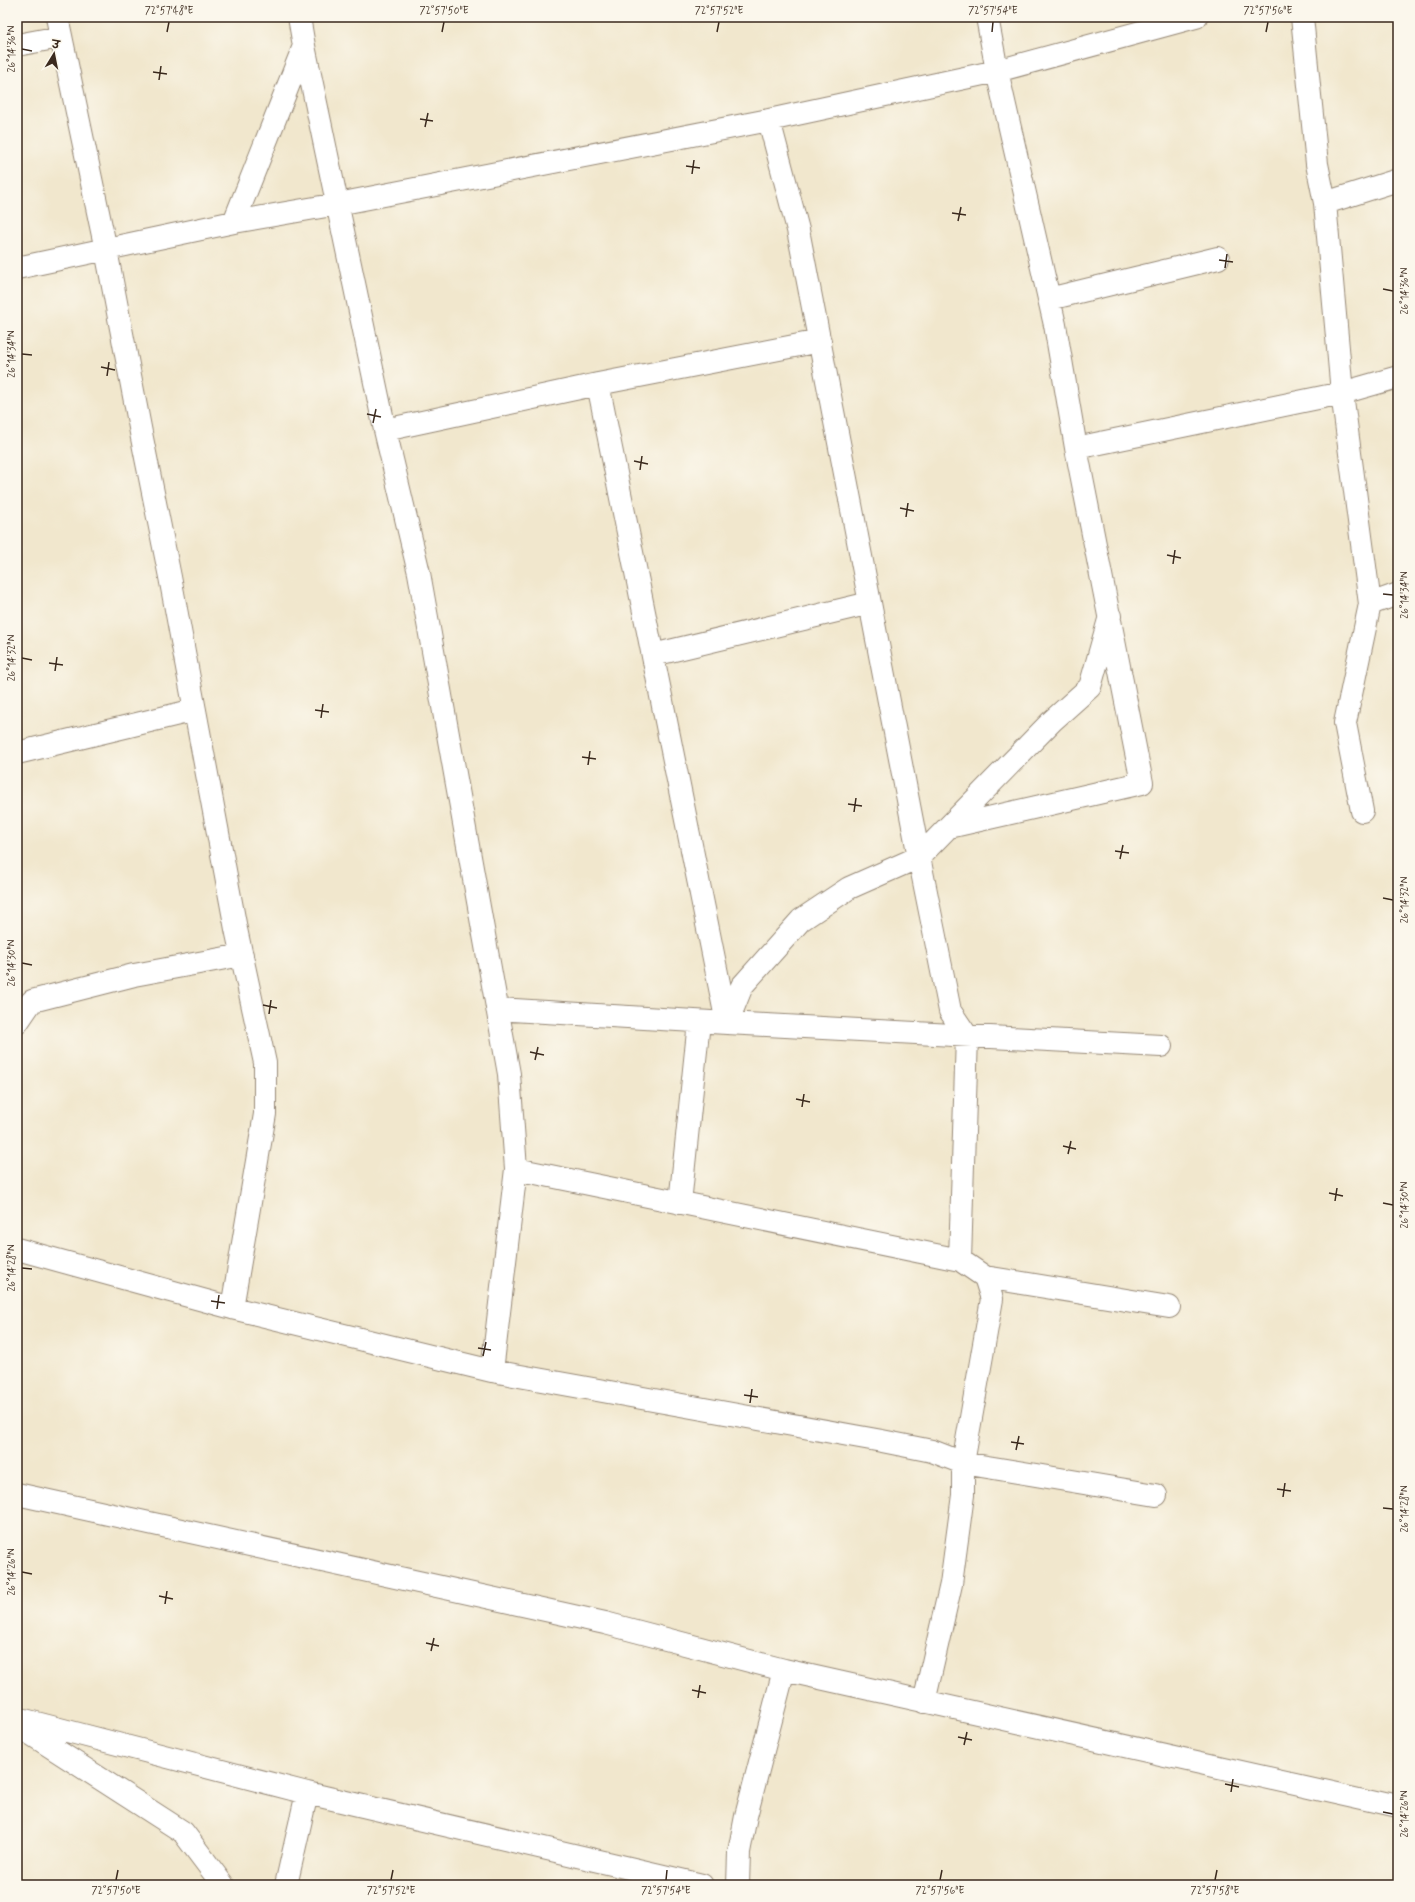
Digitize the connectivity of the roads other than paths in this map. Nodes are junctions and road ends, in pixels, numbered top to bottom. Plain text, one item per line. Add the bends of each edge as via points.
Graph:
1 (299, 17) edge
2 (987, 17) edge
3 (1196, 17) edge
4 (1302, 17) edge
5 (59, 27) edge
6 (17, 44) edge
7 (304, 46) junction
8 (997, 71) junction
9 (769, 120) junction
10 (1398, 180) edge
11 (1325, 203) junction
12 (338, 204) junction
13 (234, 222) junction
14 (106, 250) junction
15 (1218, 258) dead end
16 (17, 268) edge
17 (1049, 299) junction
18 (820, 341) junction
19 (1398, 377) edge
20 (598, 384) junction
21 (1342, 393) junction
22 (385, 430) junction
23 (1076, 448) junction
24 (1398, 594) edge
25 (870, 603) junction
26 (1370, 604) junction
27 (1110, 616) junction
28 (653, 655) junction
29 (195, 710) junction
30 (17, 753) edge
31 (1362, 811) dead end
32 (949, 827) junction
33 (919, 857) junction
34 (242, 955) junction
35 (497, 1009) junction
36 (699, 1022) junction
37 (17, 1023) edge
38 (727, 1023) junction
39 (967, 1036) junction
40 (1161, 1046) dead end
41 (516, 1169) junction
42 (680, 1203) junction
43 (17, 1249) edge
44 (960, 1260) junction
45 (985, 1277) junction
46 (1169, 1307) dead end
47 (232, 1308) junction
48 (492, 1371) junction
49 (963, 1463) junction
50 (17, 1494) edge
51 (1156, 1495) dead end
52 (784, 1670) junction
53 (924, 1702) junction
54 (17, 1718) edge
55 (17, 1725) edge
56 (307, 1793) junction
57 (1398, 1807) edge
58 (223, 1885) edge
59 (286, 1885) edge
60 (702, 1885) edge
61 (738, 1885) edge

1 - 7 street
2 - 8 street
3 - 8 street
4 - 11 street via 1317,164
5 - 6 street
5 - 14 street
7 - 12 street
7 - 13 street
8 - 9 street
8 - 17 street
9 - 12 street
9 - 18 street via 798,230
10 - 11 street
11 - 21 street
12 - 13 street
12 - 22 street
13 - 14 street
14 - 16 street
14 - 29 street
15 - 17 street
17 - 23 street
18 - 20 street
18 - 25 street
19 - 21 street
20 - 22 street
20 - 28 street
21 - 23 street
21 - 26 street
22 - 35 street via 419,573
23 - 27 street
24 - 26 street
25 - 28 street
25 - 33 street
26 - 31 street via 1345,723
27 - 32 street via 1090,686 1052,721
27 - 32 street via 1142,783
28 - 38 street
29 - 30 street
29 - 34 street
32 - 33 street
33 - 38 street via 849,888 801,920 742,986
33 - 39 street via 950,1011
34 - 37 street via 134,975 32,1001
34 - 47 street via 265,1063 265,1114
35 - 36 street
35 - 41 street via 509,1074
36 - 38 street
36 - 42 street
38 - 39 street
39 - 40 street
39 - 44 street
41 - 42 street
41 - 48 street
42 - 44 street
43 - 47 street
44 - 45 street
45 - 46 street
45 - 49 street via 992,1299
47 - 48 street
48 - 49 street via 932,1451
49 - 51 street
49 - 53 street via 963,1495 951,1584
50 - 52 street via 605,1623
52 - 53 street
52 - 61 street via 746,1816 739,1852
53 - 57 street
54 - 56 street
55 - 58 street via 183,1832
56 - 59 street
56 - 60 street

